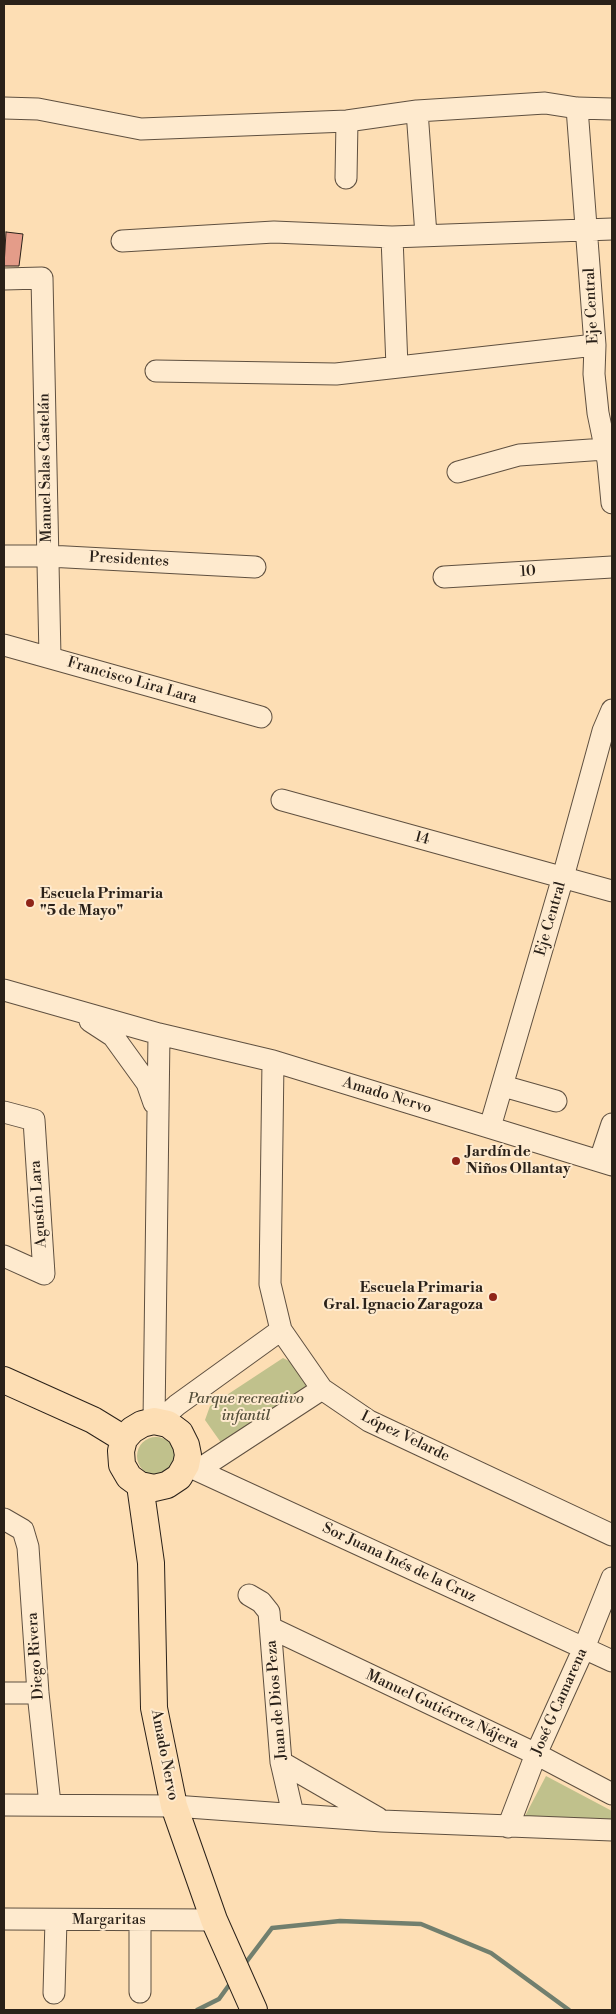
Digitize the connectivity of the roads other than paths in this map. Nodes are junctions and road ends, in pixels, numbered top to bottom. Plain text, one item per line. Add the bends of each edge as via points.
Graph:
1 (4, 108) edge
2 (577, 108) junction
3 (612, 109) edge
4 (417, 111) junction
5 (347, 121) junction
6 (346, 178) dead end
7 (612, 229) edge
8 (588, 230) junction
9 (426, 235) junction
10 (392, 237) junction
11 (122, 241) dead end
12 (4, 280) edge
13 (595, 345) junction
14 (612, 358) edge
15 (397, 367) junction
16 (156, 371) dead end
17 (594, 374) junction
18 (605, 449) junction
19 (458, 472) dead end
20 (612, 503) edge
21 (4, 556) edge
22 (48, 556) junction
23 (255, 567) dead end
24 (612, 567) edge
25 (444, 577) dead end
26 (4, 644) edge
27 (50, 657) junction
28 (612, 710) edge
29 (260, 717) dead end
30 (282, 800) dead end
31 (563, 877) junction
32 (612, 891) edge
33 (4, 990) edge
34 (71, 1009) junction
35 (159, 1034) junction
36 (273, 1061) junction
37 (503, 1086) junction
38 (556, 1101) dead end
39 (4, 1112) edge
40 (158, 1114) junction
41 (612, 1124) edge
42 (490, 1128) junction
43 (606, 1162) edge
44 (4, 1256) edge
45 (281, 1330) junction
46 (4, 1380) edge
47 (322, 1389) junction
48 (156, 1421) junction
49 (124, 1439) junction
50 (192, 1468) junction
51 (140, 1485) junction
52 (4, 1519) edge
53 (612, 1535) edge
54 (612, 1578) edge
55 (250, 1594) dead end
56 (271, 1628) junction
57 (584, 1648) junction
58 (612, 1661) edge
59 (4, 1693) edge
60 (38, 1693) junction
61 (536, 1754) junction
62 (281, 1762) junction
63 (612, 1794) edge
64 (4, 1804) edge
65 (50, 1804) junction
66 (174, 1806) junction
67 (293, 1814) junction
68 (382, 1820) junction
69 (508, 1827) junction
70 (612, 1830) edge
71 (4, 1920) edge
72 (56, 1920) junction
73 (140, 1920) junction
74 (214, 1920) junction
75 (140, 1992) dead end
76 (54, 1993) dead end
77 (250, 2002) edge

1 - 5 street via 38,109 141,129
2 - 3 street
2 - 4 street via 545,103
2 - 8 street, Eje Central
4 - 5 street
4 - 9 street
5 - 6 street
7 - 8 street
8 - 9 street
8 - 13 street, Eje Central
9 - 10 street
10 - 11 street via 274,232
10 - 15 street
12 - 22 street, Manuel Salas Castelán via 42,278
13 - 15 street
13 - 17 street, Eje Central
14 - 17 street
15 - 16 street via 336,374
17 - 18 street, Eje Central
18 - 19 street via 519,455
18 - 20 street, Eje Central
21 - 22 street, Presidentes
22 - 23 street, Presidentes
22 - 27 street, Manuel Salas Castelán
24 - 25 street, 10
26 - 27 street, Francisco Lira Lara
27 - 29 street, Francisco Lira Lara
28 - 31 street, Eje Central via 603,731
30 - 31 street, 14
31 - 32 street, 14
31 - 37 street, Eje Central
33 - 34 street, Amado Nervo
34 - 35 street, Amado Nervo
34 - 40 street via 113,1036 148,1084
35 - 36 street, Amado Nervo
35 - 40 street
36 - 42 street, Amado Nervo
36 - 45 street, López Velarde via 270,1284
37 - 38 street
37 - 42 street, Eje Central
39 - 44 street, Agustín Lara via 34,1120 44,1274
40 - 48 street
41 - 43 street
42 - 43 street, Amado Nervo
45 - 47 street, López Velarde
45 - 48 street
46 - 49 main road via 93,1420
47 - 50 street
47 - 53 street, López Velarde via 369,1421
48 - 49 main road via 142,1424
48 - 50 main road via 168,1424 180,1433
49 - 51 main road via 122,1465 129,1477
50 - 51 main road via 167,1485 154,1488
50 - 57 street, Sor Juana Inés de la Cruz
51 - 66 main road, Amado Nervo via 152,1563 154,1708
52 - 60 street, Diego Rivera via 23,1530 28,1547
54 - 57 street, José G Camarena
55 - 56 street, Juan de Dios Peza via 269,1612
56 - 61 street, Manuel Gutiérrez Nájera
56 - 62 street, Juan de Dios Peza
57 - 58 street, Sor Juana Inés de la Cruz
57 - 61 street, José G Camarena
59 - 60 street
60 - 65 street, Diego Rivera
61 - 63 street, Manuel Gutiérrez Nájera
61 - 69 street, José G Camarena
62 - 67 street, Juan de Dios Peza
62 - 68 street
64 - 65 street
65 - 66 street
66 - 67 street
66 - 74 main road, Amado Nervo
67 - 68 street
68 - 69 street
69 - 70 street
71 - 72 street, Margaritas
72 - 73 street, Margaritas
72 - 76 street
73 - 74 street, Margaritas
73 - 75 street
74 - 77 main road, Amado Nervo

